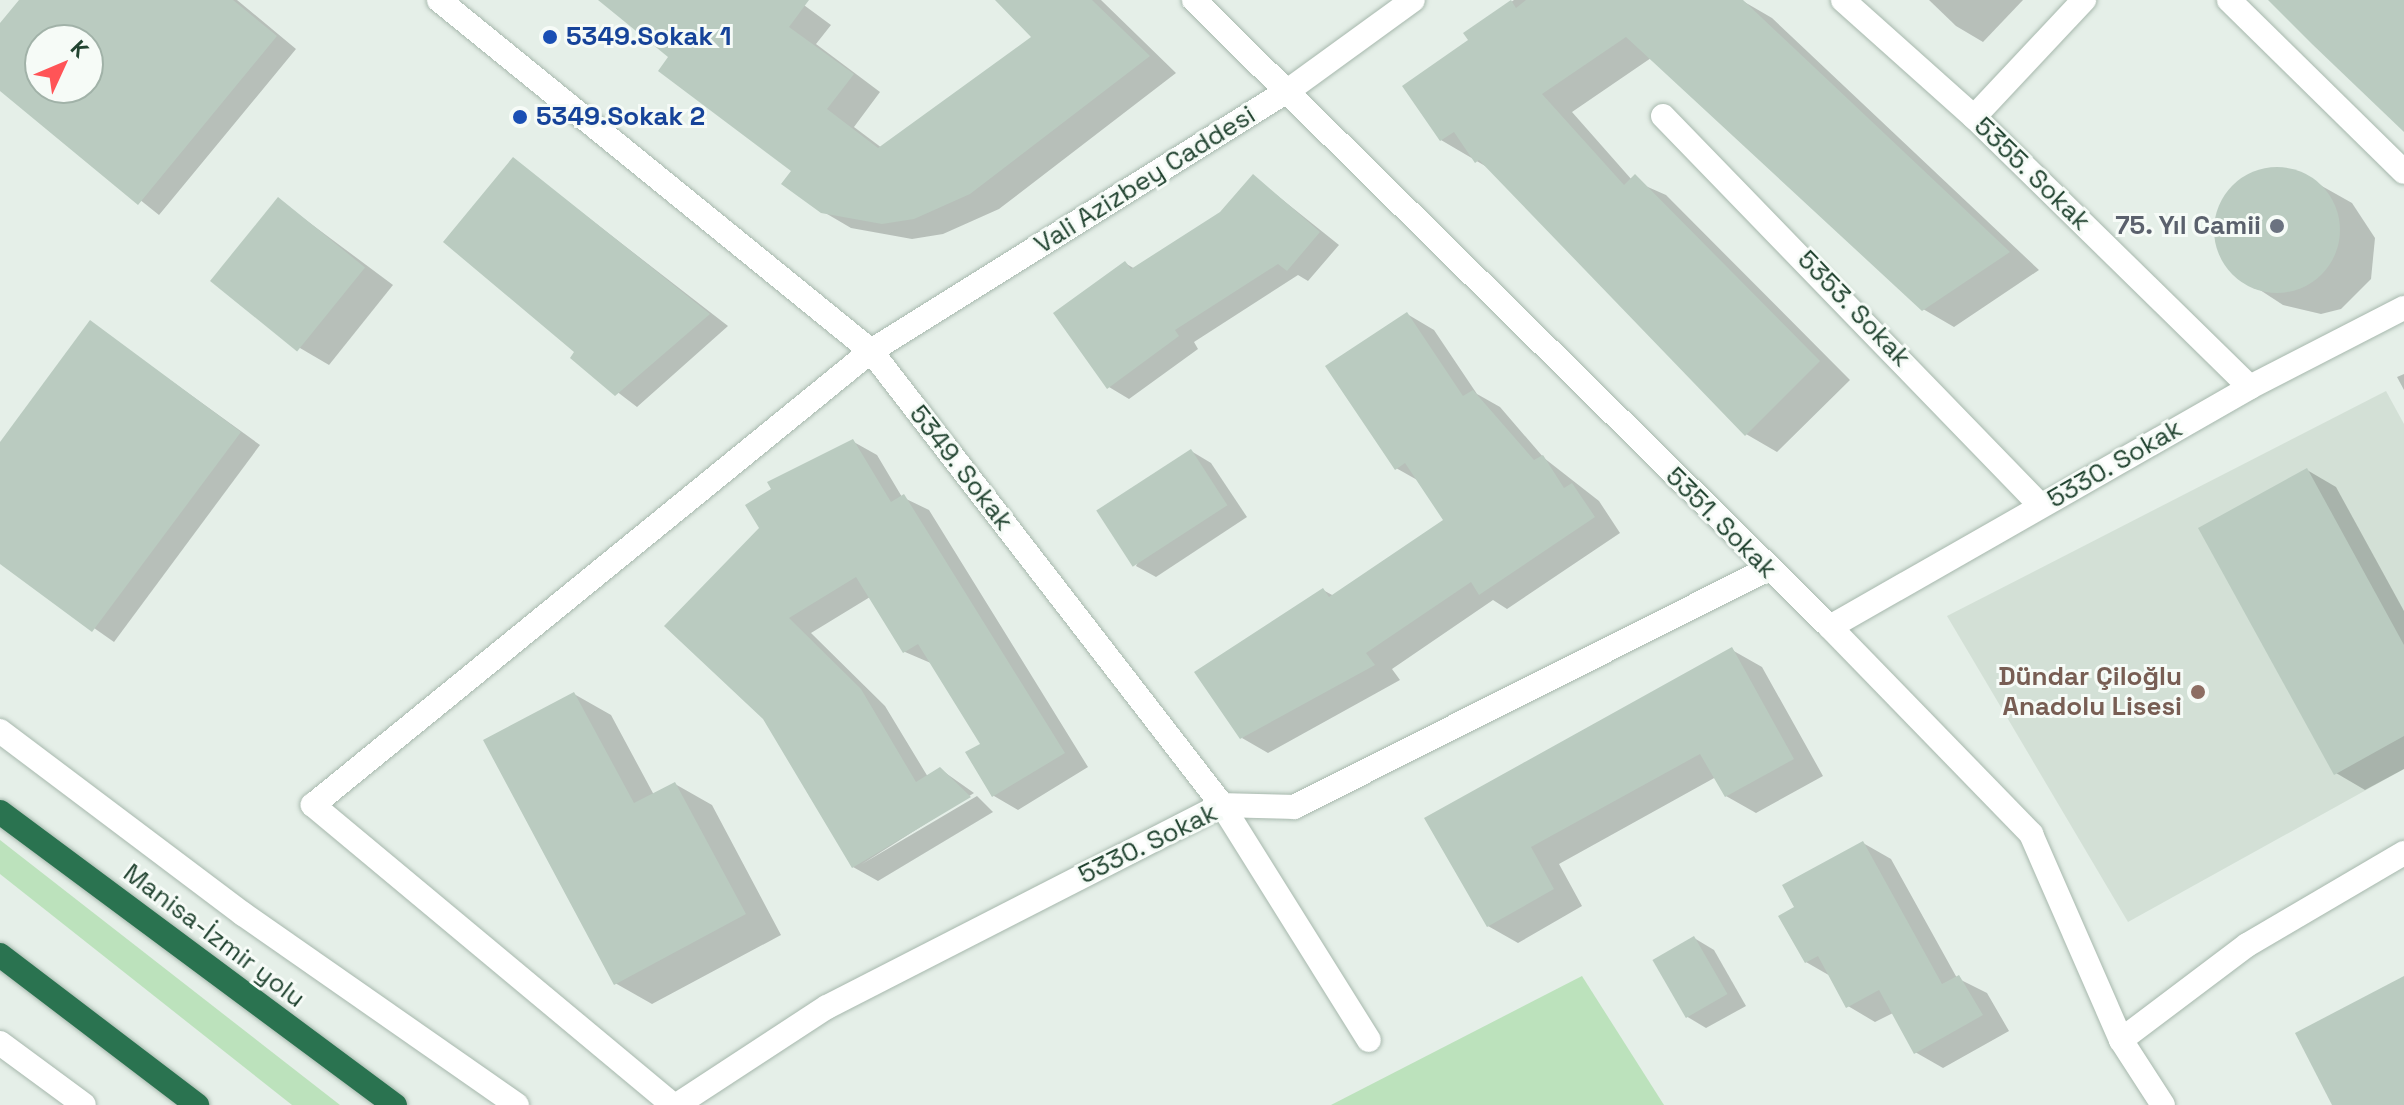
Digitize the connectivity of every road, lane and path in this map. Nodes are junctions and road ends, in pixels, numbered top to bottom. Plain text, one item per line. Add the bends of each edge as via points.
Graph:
1 (1194, 0) edge
2 (1413, 0) edge
3 (1843, 0) edge
4 (2084, 0) edge
5 (2229, 0) edge
6 (443, 1) edge
7 (1289, 90) junction
8 (1663, 116) dead end
9 (1974, 117) junction
10 (2404, 172) edge
11 (2404, 308) edge
12 (871, 351) junction
13 (2250, 387) junction
14 (2041, 506) junction
15 (1766, 570) junction
16 (1830, 627) junction
17 (0, 731) edge
18 (1222, 805) junction
19 (0, 812) edge
20 (2404, 853) edge
21 (0, 955) edge
22 (1369, 1040) dead end
23 (2121, 1040) junction
24 (0, 1043) edge
25 (84, 1105) edge
26 (197, 1105) edge
27 (395, 1105) edge
28 (517, 1105) edge
29 (675, 1105) edge
30 (2163, 1105) edge

1 - 7 street, 5351. Sokak
2 - 7 street, Vali Azizbey Caddesi
3 - 9 street, 5355. Sokak
4 - 9 street
5 - 10 street
6 - 12 street, 5349. Sokak
7 - 12 street, Vali Azizbey Caddesi
7 - 15 street, 5351. Sokak
8 - 14 street, 5353. Sokak
9 - 13 street, 5355. Sokak
11 - 13 street, 5330. Sokak
12 - 18 street, 5349. Sokak
12 - 29 street, Vali Azizbey Caddesi via 313,805
13 - 14 street, 5330. Sokak
14 - 16 street, 5330. Sokak
15 - 16 street, 5351. Sokak
15 - 18 street, 5330. Sokak via 1294,807
16 - 23 street, 5351. Sokak via 2031,834
17 - 28 street via 243,914
18 - 22 street, 5349. Sokak
18 - 29 street, 5330. Sokak via 827,1007
19 - 27 highway, Manisa-İzmir yolu
20 - 23 street via 2247,945
21 - 26 highway
23 - 30 street, 5351. Sokak
24 - 25 street

